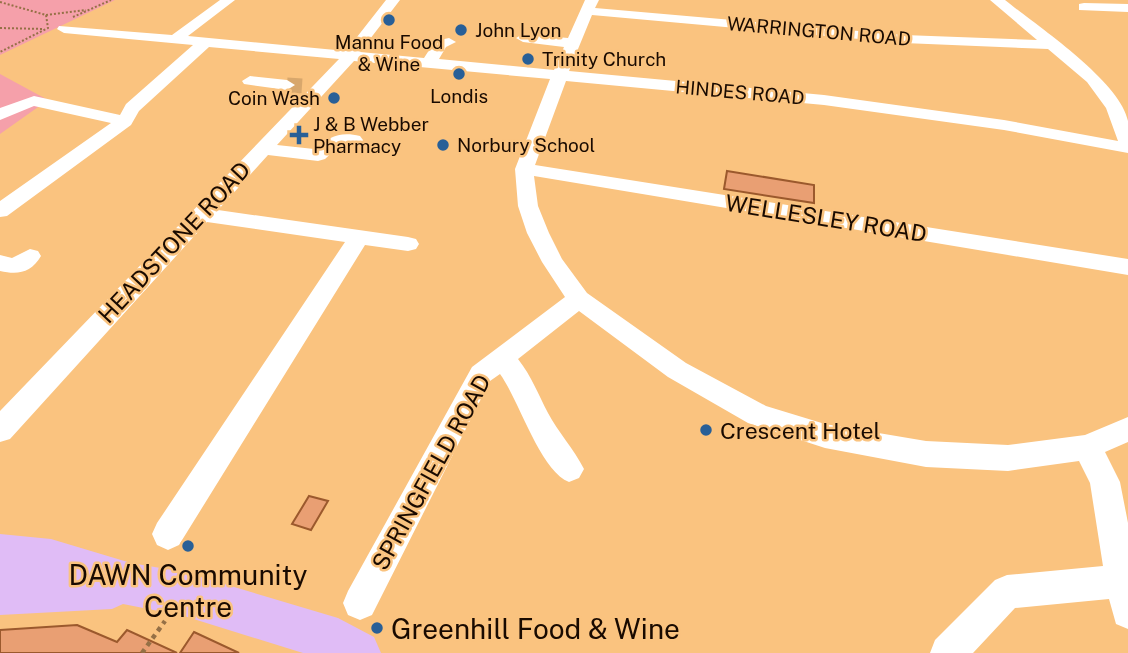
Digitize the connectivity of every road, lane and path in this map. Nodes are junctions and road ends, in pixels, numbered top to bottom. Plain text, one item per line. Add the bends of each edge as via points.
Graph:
1 (111, 0) edge
2 (228, 0) edge
3 (393, 0) edge
4 (997, 0) edge
5 (0, 2) edge
6 (1078, 4) edge
7 (590, 5) edge
8 (1128, 8) edge
9 (91, 9) junction
10 (46, 15) junction
11 (62, 25) junction
12 (1107, 25) dead end
13 (0, 28) edge
14 (523, 38) dead end
15 (175, 39) junction
16 (206, 42) junction
17 (449, 42) dead end
18 (572, 43) junction
19 (1050, 45) junction
20 (0, 52) edge
21 (345, 56) junction
22 (429, 63) junction
23 (561, 75) junction
24 (250, 81) dead end
25 (303, 86) junction
26 (0, 115) edge
27 (125, 121) junction
28 (354, 140) dead end
29 (1128, 142) edge
30 (1128, 148) edge
31 (261, 149) junction
32 (524, 169) junction
33 (0, 211) edge
34 (200, 214) junction
35 (360, 236) junction
36 (408, 244) dead end
37 (1128, 267) edge
38 (579, 299) junction
39 (502, 357) junction
40 (1128, 429) edge
41 (0, 430) edge
42 (1087, 447) junction
43 (569, 469) dead end
44 (168, 534) dead end
45 (0, 555) edge
46 (131, 585) junction
47 (0, 593) edge
48 (184, 594) junction
49 (1125, 597) edge
50 (360, 603) dead end
51 (142, 653) edge
52 (358, 653) edge
53 (948, 653) edge

1 - 9 path
2 - 15 street
3 - 21 street, HEADSTONE ROAD
4 - 19 street
5 - 10 path
6 - 8 street
6 - 12 street
7 - 18 street
7 - 19 street, WARRINGTON ROAD via 904,39
9 - 10 path
9 - 11 path
10 - 11 path
11 - 13 path
11 - 15 street, HINDES ROAD
11 - 20 path
14 - 18 street
15 - 16 street, HINDES ROAD
16 - 21 street, HINDES ROAD
16 - 27 street via 132,108
17 - 22 street via 440,44
18 - 23 street
19 - 29 street via 1093,79 1114,108
21 - 22 street, HINDES ROAD
21 - 25 street, HEADSTONE ROAD
22 - 23 street, HINDES ROAD
23 - 30 street, HINDES ROAD via 824,100
23 - 32 street
24 - 25 street
25 - 31 street, HEADSTONE ROAD
26 - 27 street via 34,101
27 - 33 street
28 - 31 street via 337,140 318,156
31 - 34 street, HEADSTONE ROAD
32 - 37 street, WELLESLEY ROAD
32 - 38 street via 528,206 538,233
34 - 35 street
34 - 41 street, HEADSTONE ROAD
35 - 36 street
35 - 44 street
38 - 39 street, SPRINGFIELD ROAD
38 - 42 street via 677,370 758,415 825,436 972,458
39 - 43 street via 523,385 537,420
39 - 50 street, SPRINGFIELD ROAD via 481,374
40 - 42 street
42 - 49 street via 1105,482
45 - 46 main road via 51,560
46 - 47 main road
46 - 48 main road
48 - 51 path
48 - 52 main road via 338,641
49 - 53 street via 1007,592

